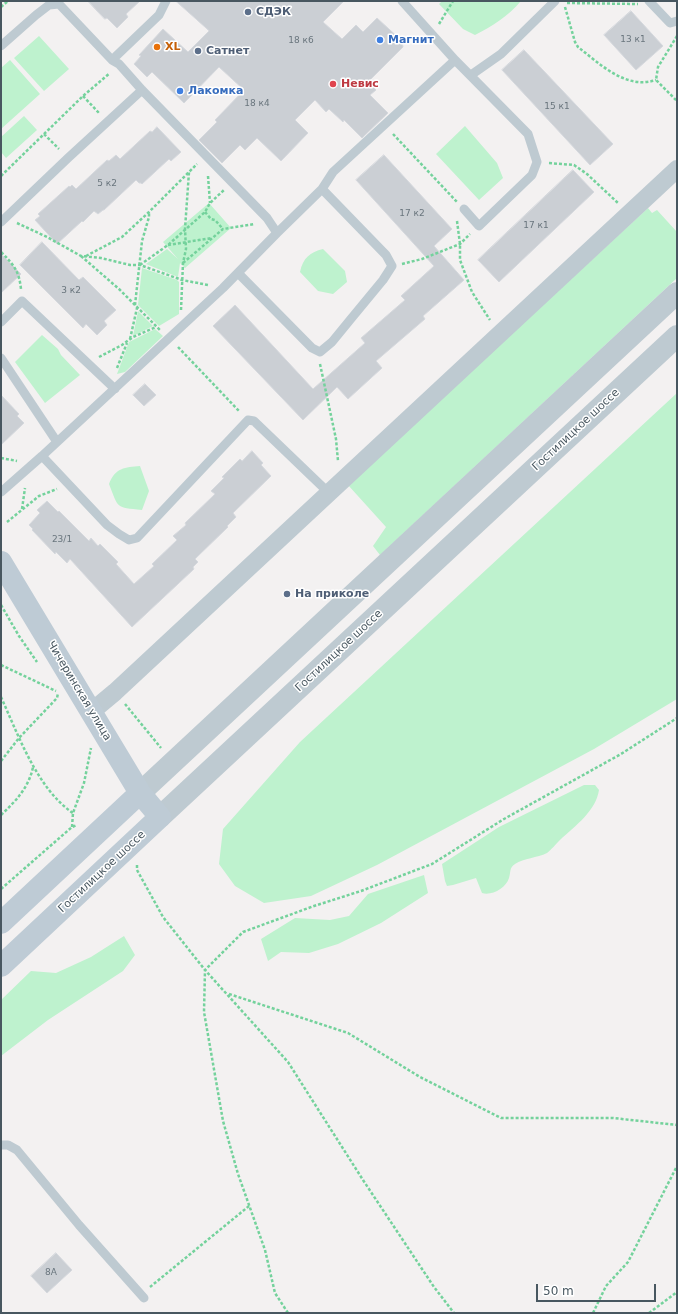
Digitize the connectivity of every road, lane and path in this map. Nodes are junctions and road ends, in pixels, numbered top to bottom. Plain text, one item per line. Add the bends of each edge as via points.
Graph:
1 (8, 1) edge
2 (166, 1) edge
3 (402, 1) edge
4 (453, 1) edge
5 (650, 1) edge
6 (561, 2) edge
7 (1, 8) edge
8 (677, 21) edge
9 (432, 34) junction
10 (677, 36) edge
11 (1, 46) edge
12 (455, 60) junction
13 (116, 62) junction
14 (472, 75) junction
15 (656, 80) junction
16 (142, 90) junction
17 (83, 96) junction
18 (677, 101) edge
19 (108, 122) junction
20 (384, 125) junction
21 (44, 134) junction
22 (205, 155) junction
23 (68, 158) junction
24 (537, 162) junction
25 (677, 169) edge
26 (189, 172) junction
27 (1, 176) edge
28 (232, 182) junction
29 (322, 189) junction
30 (455, 200) junction
31 (210, 203) junction
32 (619, 203) dead end
33 (459, 210) junction
34 (149, 212) junction
35 (205, 212) junction
36 (267, 218) junction
37 (3, 220) edge
38 (479, 226) junction
39 (185, 229) junction
40 (223, 229) junction
41 (277, 233) junction
42 (212, 238) junction
43 (186, 242) junction
44 (460, 244) junction
45 (168, 245) junction
46 (1, 252) edge
47 (85, 256) junction
48 (183, 263) junction
49 (140, 265) junction
50 (392, 266) junction
51 (238, 273) junction
52 (182, 280) junction
53 (223, 288) junction
54 (677, 293) edge
55 (22, 301) junction
56 (1, 322) edge
57 (491, 322) dead end
58 (156, 327) dead end
59 (181, 327) junction
60 (677, 336) edge
61 (130, 339) junction
62 (127, 342) junction
63 (320, 352) junction
64 (1, 358) edge
65 (97, 358) dead end
66 (115, 374) dead end
67 (115, 389) junction
68 (57, 442) junction
69 (42, 456) junction
70 (338, 463) dead end
71 (69, 485) junction
72 (1, 492) edge
73 (329, 493) junction
74 (7, 522) dead end
75 (1, 562) edge
76 (1, 605) edge
77 (2, 666) edge
78 (41, 667) dead end
79 (54, 686) dead end
80 (59, 692) junction
81 (1, 697) edge
82 (63, 699) dead end
83 (121, 699) dead end
84 (91, 712) junction
85 (677, 718) edge
86 (19, 738) junction
87 (95, 753) dead end
88 (166, 753) dead end
89 (1, 762) edge
90 (34, 766) junction
91 (140, 794) junction
92 (73, 813) junction
93 (1, 815) edge
94 (160, 817) junction
95 (82, 823) dead end
96 (72, 827) junction
97 (137, 870) dead end
98 (1, 889) edge
99 (1, 923) edge
100 (1, 966) edge
101 (205, 970) junction
102 (227, 993) junction
103 (677, 1125) edge
104 (1, 1145) edge
105 (677, 1166) edge
106 (249, 1206) junction
107 (677, 1292) edge
108 (142, 1295) joint
109 (288, 1313) edge
110 (454, 1313) edge
111 (594, 1313) edge
112 (649, 1313) edge

1 - 7 path
2 - 13 lane via 159,15
3 - 9 lane
4 - 9 path
5 - 6 path via 641,4
5 - 8 lane via 670,23
6 - 14 lane via 501,54
6 - 15 path via 578,47 613,74 627,80
9 - 12 lane
10 - 15 path via 658,67
11 - 13 lane via 49,5 59,4
12 - 14 lane
12 - 20 lane
13 - 16 lane
13 - 17 path
14 - 24 lane via 528,134
15 - 18 path
16 - 19 lane
16 - 22 lane
17 - 19 path
17 - 21 path
19 - 23 lane
20 - 29 lane via 333,172
20 - 30 path
21 - 23 path
21 - 27 path
22 - 26 path
22 - 28 lane
22 - 31 path
23 - 37 lane
24 - 32 path via 574,165
24 - 38 lane via 532,175
25 - 73 street
26 - 34 path
26 - 39 path
28 - 31 path
28 - 36 lane
29 - 41 lane
29 - 50 lane via 386,255
30 - 33 path
30 - 33 path
31 - 35 path
33 - 38 lane
33 - 44 path
34 - 47 path via 122,237
34 - 49 path
35 - 39 path
35 - 40 path
36 - 40 path via 260,223
36 - 41 lane
37 - 47 path via 47,237 80,256
38 - 44 path
39 - 43 path
39 - 45 path
40 - 42 path
41 - 51 lane
42 - 43 path
42 - 48 path
43 - 45 path
43 - 48 path
44 - 50 path via 422,259
44 - 57 path via 460,260 472,292
45 - 49 path
46 - 55 path via 12,263 20,277
47 - 49 path
48 - 52 path
49 - 52 path
49 - 61 path
50 - 63 lane via 332,342
51 - 53 lane
51 - 63 lane via 312,348
52 - 53 path
52 - 59 path
53 - 59 lane
54 - 91 street
55 - 56 lane
55 - 67 lane
58 - 61 path
59 - 67 lane
60 - 94 street, Гостилицкое шоссе
61 - 62 path
62 - 65 path
62 - 66 path
63 - 70 path
64 - 68 lane
67 - 68 lane
68 - 69 lane
69 - 71 lane
69 - 72 lane
71 - 73 lane via 107,525 130,540 137,538 248,420 254,421
71 - 74 path via 39,496
73 - 84 street
75 - 84 main road, Чичеринская улица
76 - 78 path
77 - 80 path
79 - 80 path
80 - 82 path
80 - 86 path via 57,698
81 - 86 path
83 - 88 path
84 - 91 main road, Чичеринская улица
85 - 101 path via 621,754 504,819 432,864 243,932
86 - 89 path
86 - 90 path
87 - 92 path via 91,747 84,783
90 - 92 path via 62,806
90 - 93 path via 22,793
91 - 94 main road, Чичеринская улица
91 - 99 main road
92 - 96 path
94 - 100 main road, Гостилицкое шоссе
95 - 96 path
96 - 98 path
97 - 101 path via 163,917
101 - 102 path
101 - 106 path via 204,1012 223,1121
102 - 103 path via 348,1032 420,1077 501,1118 613,1118
102 - 110 path via 288,1062 363,1180
104 - 108 lane via 8,1145 17,1150 78,1226
105 - 111 path via 628,1262 606,1286
106 - 108 path
106 - 109 path via 265,1250 275,1293
107 - 112 path

